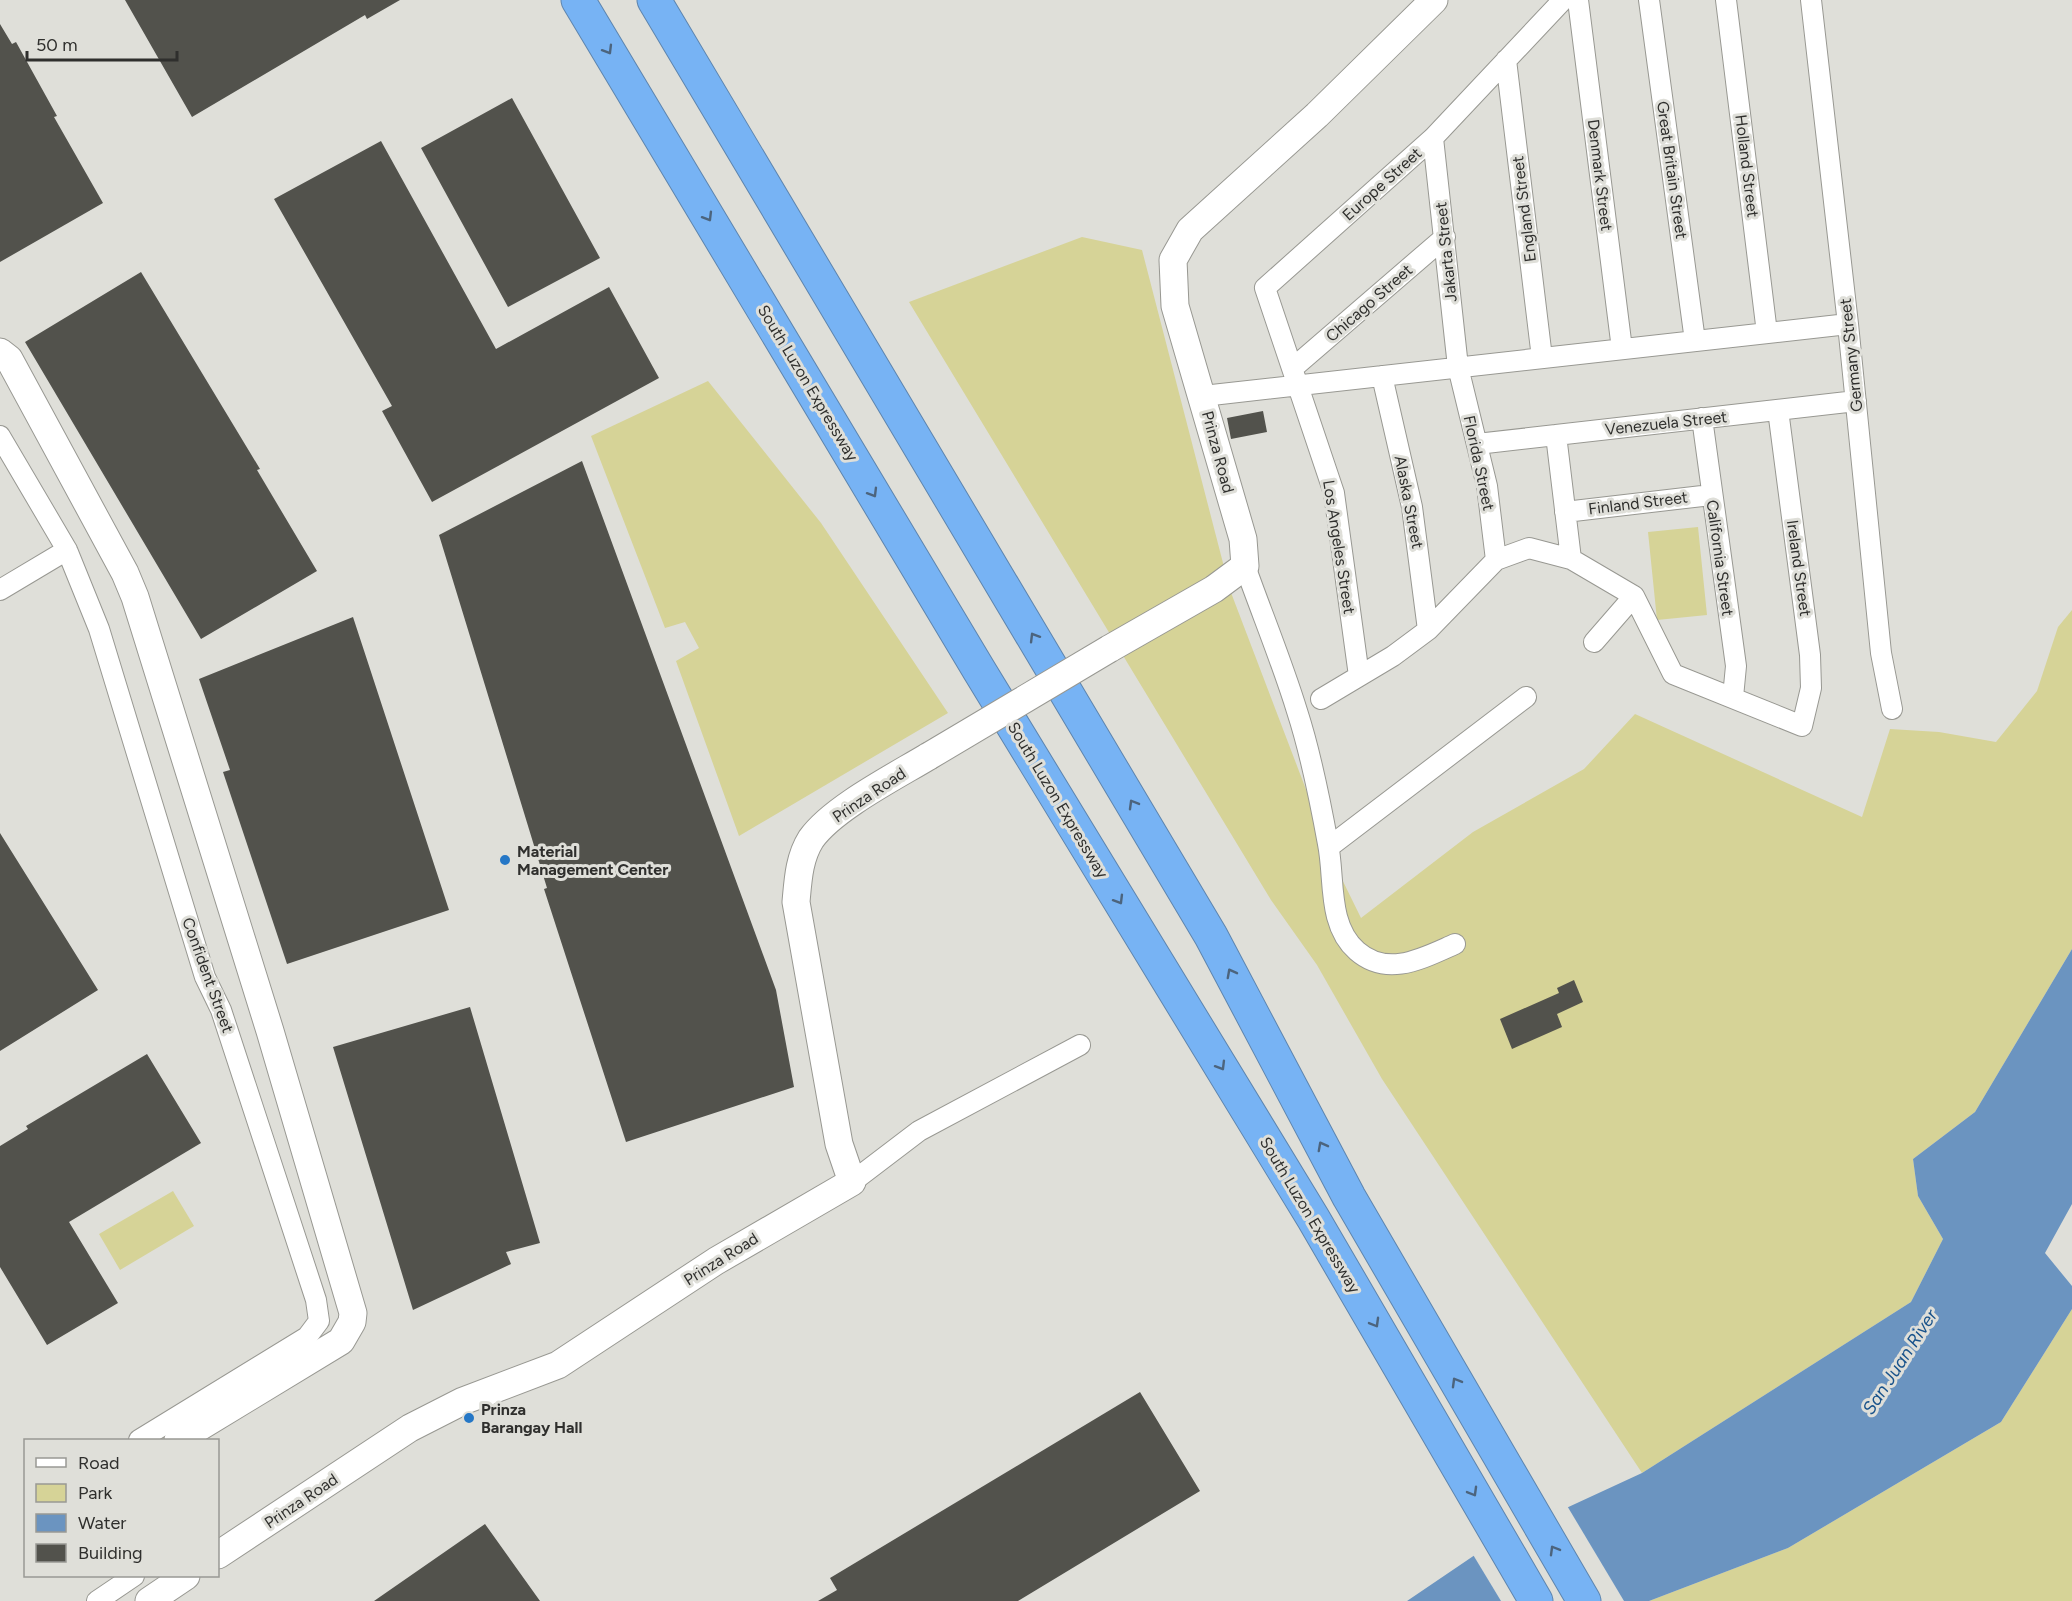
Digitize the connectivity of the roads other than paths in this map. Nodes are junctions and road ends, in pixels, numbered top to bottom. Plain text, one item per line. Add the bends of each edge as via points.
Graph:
1 (578, 0) edge
2 (654, 0) edge
3 (1434, 0) edge
4 (1563, 0) edge
5 (1578, 0) edge
6 (1649, 0) edge
7 (1726, 0) edge
8 (1811, 0) edge
9 (1506, 60) junction
10 (1433, 138) junction
11 (1445, 237) junction
12 (1848, 324) junction
13 (1767, 333) junction
14 (1695, 341) junction
15 (1622, 349) junction
16 (0, 352) edge
17 (1542, 358) junction
18 (1458, 367) junction
19 (1382, 376) junction
20 (1296, 377) junction
21 (1203, 396) junction
22 (1856, 401) junction
23 (1778, 410) junction
24 (1702, 418) junction
25 (1556, 435) junction
26 (0, 436) edge
27 (1477, 444) junction
28 (1712, 495) junction
29 (1565, 512) junction
30 (67, 550) junction
31 (1571, 559) junction
32 (1496, 560) junction
33 (1245, 566) junction
34 (0, 590) edge
35 (1634, 596) junction
36 (1428, 630) junction
37 (1594, 642) dead end
38 (1359, 676) junction
39 (1526, 697) dead end
40 (1733, 698) junction
41 (1321, 699) dead end
42 (1892, 709) dead end
43 (1329, 847) junction
44 (1455, 944) dead end
45 (1080, 1045) dead end
46 (852, 1182) junction
47 (141, 1439) edge
48 (180, 1439) edge
49 (219, 1554) edge
50 (131, 1577) edge
51 (183, 1577) edge
52 (98, 1601) edge
53 (149, 1601) edge
54 (1536, 1601) edge
55 (1584, 1601) edge

1 -> 54 highway, South Luzon Expressway via 979,670 1314,1218
55 -> 2 highway via 1349,1197 1205,926
3 - 21 main road, Prinza Road via 1317,115 1190,230 1173,260 1175,306
4 - 9 street, Europe Street
5 - 15 street, Denmark Street
6 - 14 street, Great Britain Street
7 - 13 street, Holland Street
8 - 12 street, Germany Street
9 - 10 street, Europe Street
9 - 17 street, England Street
10 - 11 street, Jakarta Street
10 - 20 street, Europe Street via 1265,288
11 - 18 street, Jakarta Street
11 - 20 street, Chicago Street
12 - 13 street
12 - 22 street, Germany Street
13 - 14 street
14 - 15 street
15 - 17 street
16 - 48 main road via 9,359 135,597 353,1313 341,1341
17 - 18 street
18 - 19 street
18 - 27 street, Florida Street
19 - 20 street
19 - 36 street, Alaska Street via 1412,507
20 - 21 street
20 - 38 street, Los Angeles Street via 1334,493
21 - 33 main road, Prinza Road via 1243,539
22 - 23 street, Venezuela Street
22 - 42 street, Germany Street via 1881,653
23 - 24 street, Venezuela Street
23 - 40 street, Ireland Street via 1811,688 1802,726
24 - 25 street, Venezuela Street
24 - 28 street, California Street
25 - 27 street, Venezuela Street
25 - 29 street
26 - 30 street, Confident Street
27 - 32 street, Florida Street via 1487,486
28 - 29 street, Finland Street
28 - 40 street, California Street via 1736,666
29 - 31 street
30 - 34 street
30 - 47 street, Confident Street via 99,630 205,977 221,1010 316,1300 319,1321 307,1338
31 - 32 street via 1529,548
31 - 35 street
32 - 36 street
33 - 43 street via 1298,713
33 - 46 main road, Prinza Road, bridge via 1214,589 851,805 811,839 800,866 796,902 838,1144
35 - 37 street
35 - 40 street via 1673,674
36 - 38 street
38 - 41 street
39 - 43 street
43 - 44 street via 1337,914 1356,951 1389,966 1414,962
45 - 46 street via 919,1131
46 - 49 main road, Prinza Road via 716,1261 558,1365 463,1401 410,1428
50 - 52 street
51 - 53 main road

